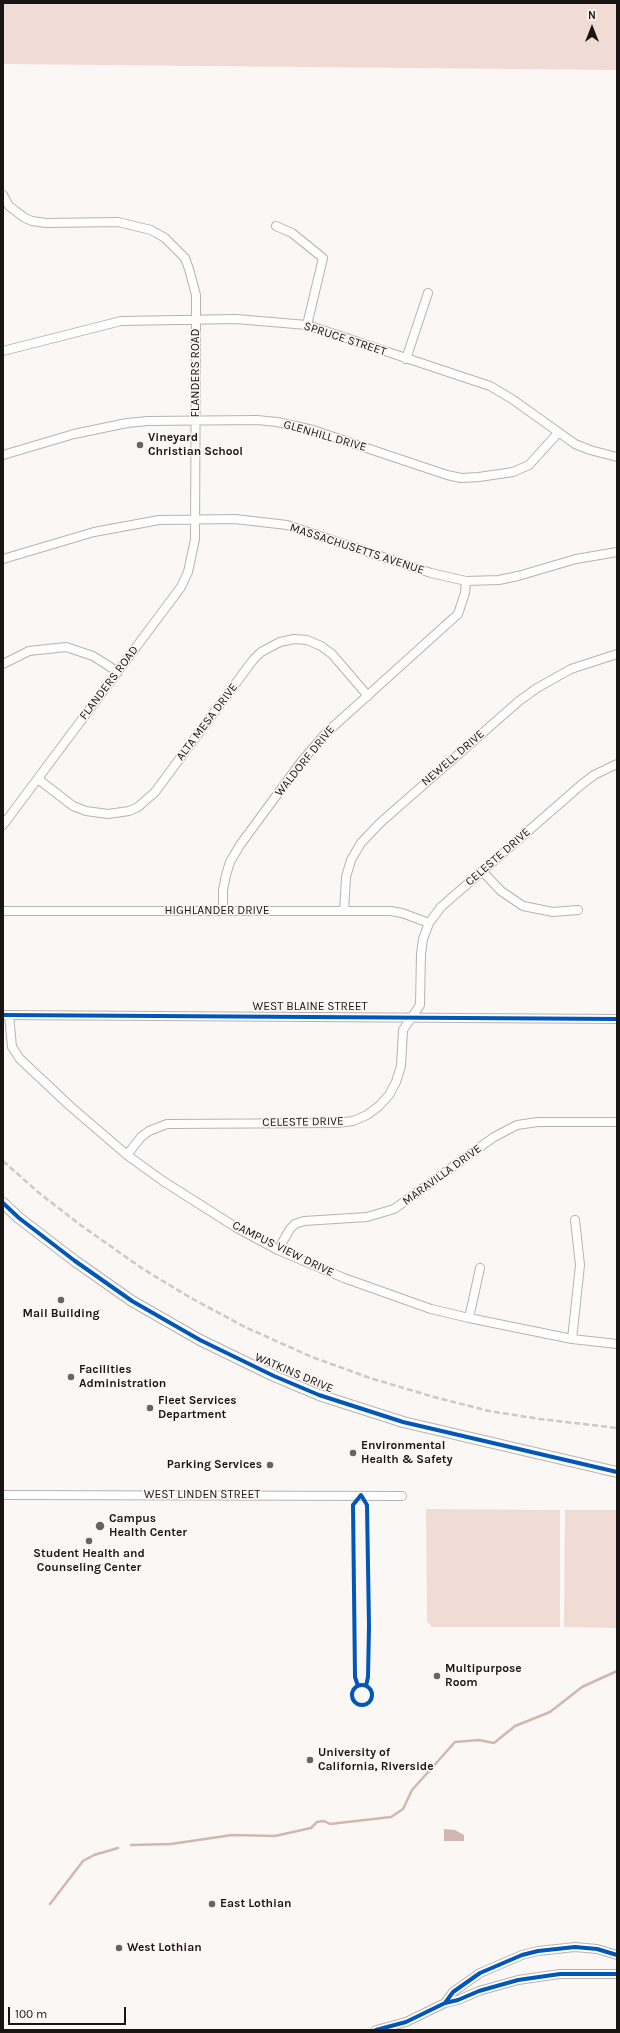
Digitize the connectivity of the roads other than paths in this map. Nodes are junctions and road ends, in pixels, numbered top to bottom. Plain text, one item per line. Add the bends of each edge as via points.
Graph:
1 (3, 195) edge
2 (276, 226) dead end
3 (428, 293) dead end
4 (196, 320) junction
5 (307, 325) junction
6 (3, 351) edge
7 (406, 359) junction
8 (196, 420) junction
9 (558, 433) junction
10 (3, 455) edge
11 (617, 457) edge
12 (195, 520) junction
13 (617, 552) edge
14 (3, 559) edge
15 (466, 581) junction
16 (617, 654) edge
17 (3, 664) edge
18 (118, 672) junction
19 (368, 696) junction
20 (617, 764) edge
21 (38, 779) junction
22 (3, 825) edge
23 (482, 871) junction
24 (578, 910) dead end
25 (3, 911) edge
26 (223, 911) junction
27 (344, 911) junction
28 (429, 923) junction
29 (6, 1015) edge
30 (412, 1017) junction
31 (617, 1019) edge
32 (617, 1122) edge
33 (127, 1155) junction
34 (3, 1203) edge
35 (575, 1220) dead end
36 (278, 1250) junction
37 (480, 1268) dead end
38 (469, 1318) junction
39 (572, 1339) junction
40 (617, 1344) edge
41 (617, 1472) edge
42 (3, 1495) edge
43 (402, 1496) dead end
44 (617, 1956) edge
45 (617, 1974) edge
46 (445, 2003) junction
47 (376, 2030) edge

1 - 4 street, FLANDERS ROAD via 9,206 32,221 118,222 151,230 165,238 185,258 196,296
2 - 5 street via 292,233 323,258
3 - 7 street
4 - 5 street, SPRUCE STREET via 261,320
4 - 6 street, SPRUCE STREET via 121,321
4 - 8 street, FLANDERS ROAD
5 - 7 street, SPRUCE STREET
7 - 9 street, SPRUCE STREET via 490,386
8 - 9 street, GLENHILL DRIVE via 257,420 295,425 461,478 499,475 529,465
8 - 10 street, GLENHILL DRIVE via 127,423 74,434
8 - 12 street, FLANDERS ROAD
9 - 11 street, SPRUCE STREET via 575,444
12 - 14 street, MASSACHUSETTS AVENUE via 159,520 133,524 94,532
12 - 15 street, MASSACHUSETTS AVENUE via 235,519 287,525 431,573
12 - 18 street, FLANDERS ROAD via 194,548 181,587
13 - 15 street, MASSACHUSETTS AVENUE via 576,559 499,580
15 - 19 street, WALDORF DRIVE via 458,614
16 - 27 street, NEWELL DRIVE via 576,667 537,688 507,711 380,823 361,843 351,860 346,877
17 - 18 street via 29,650 66,647 93,656
18 - 21 street, FLANDERS ROAD
19 - 21 street, ALTA MESA DRIVE via 332,654 321,646 307,640 280,642 261,652 253,660 155,792 138,807 108,814 86,811 73,806
19 - 26 street, WALDORF DRIVE via 325,734 301,762 238,849 226,875
20 - 23 street, CELESTE DRIVE via 594,775 581,785
21 - 22 street, FLANDERS ROAD
23 - 24 street via 501,891 523,906 553,912
23 - 28 street, CELESTE DRIVE via 441,907
25 - 26 street, HIGHLANDER DRIVE
26 - 27 street, HIGHLANDER DRIVE
27 - 28 street, HIGHLANDER DRIVE via 391,911
28 - 30 street, CELESTE DRIVE via 421,954 420,1005
29 - 30 street, WEST BLAINE STREET
29 - 33 street, CAMPUS VIEW DRIVE via 12,1047 20,1059
30 - 31 street, WEST BLAINE STREET
30 - 33 street, CELESTE DRIVE via 403,1030 402,1060 396,1082 389,1095 367,1115 353,1121 336,1123 167,1124 141,1137
32 - 36 street, MARAVILLA DRIVE via 538,1122 517,1125 490,1141 394,1209 367,1217 304,1220 290,1229
33 - 36 street, CAMPUS VIEW DRIVE via 198,1204
34 - 41 main road, WATKINS DRIVE via 44,1237 132,1301 200,1340 274,1376 338,1402 403,1422
35 - 39 street via 580,1265
36 - 38 street, CAMPUS VIEW DRIVE via 392,1296
37 - 38 street
38 - 39 street, CAMPUS VIEW DRIVE
39 - 40 street, CAMPUS VIEW DRIVE
42 - 43 street, WEST LINDEN STREET
44 - 46 street via 596,1949 575,1947 522,1955 493,1966 473,1978 454,1992
45 - 46 street via 546,1975 497,1985
46 - 47 street via 406,2022

